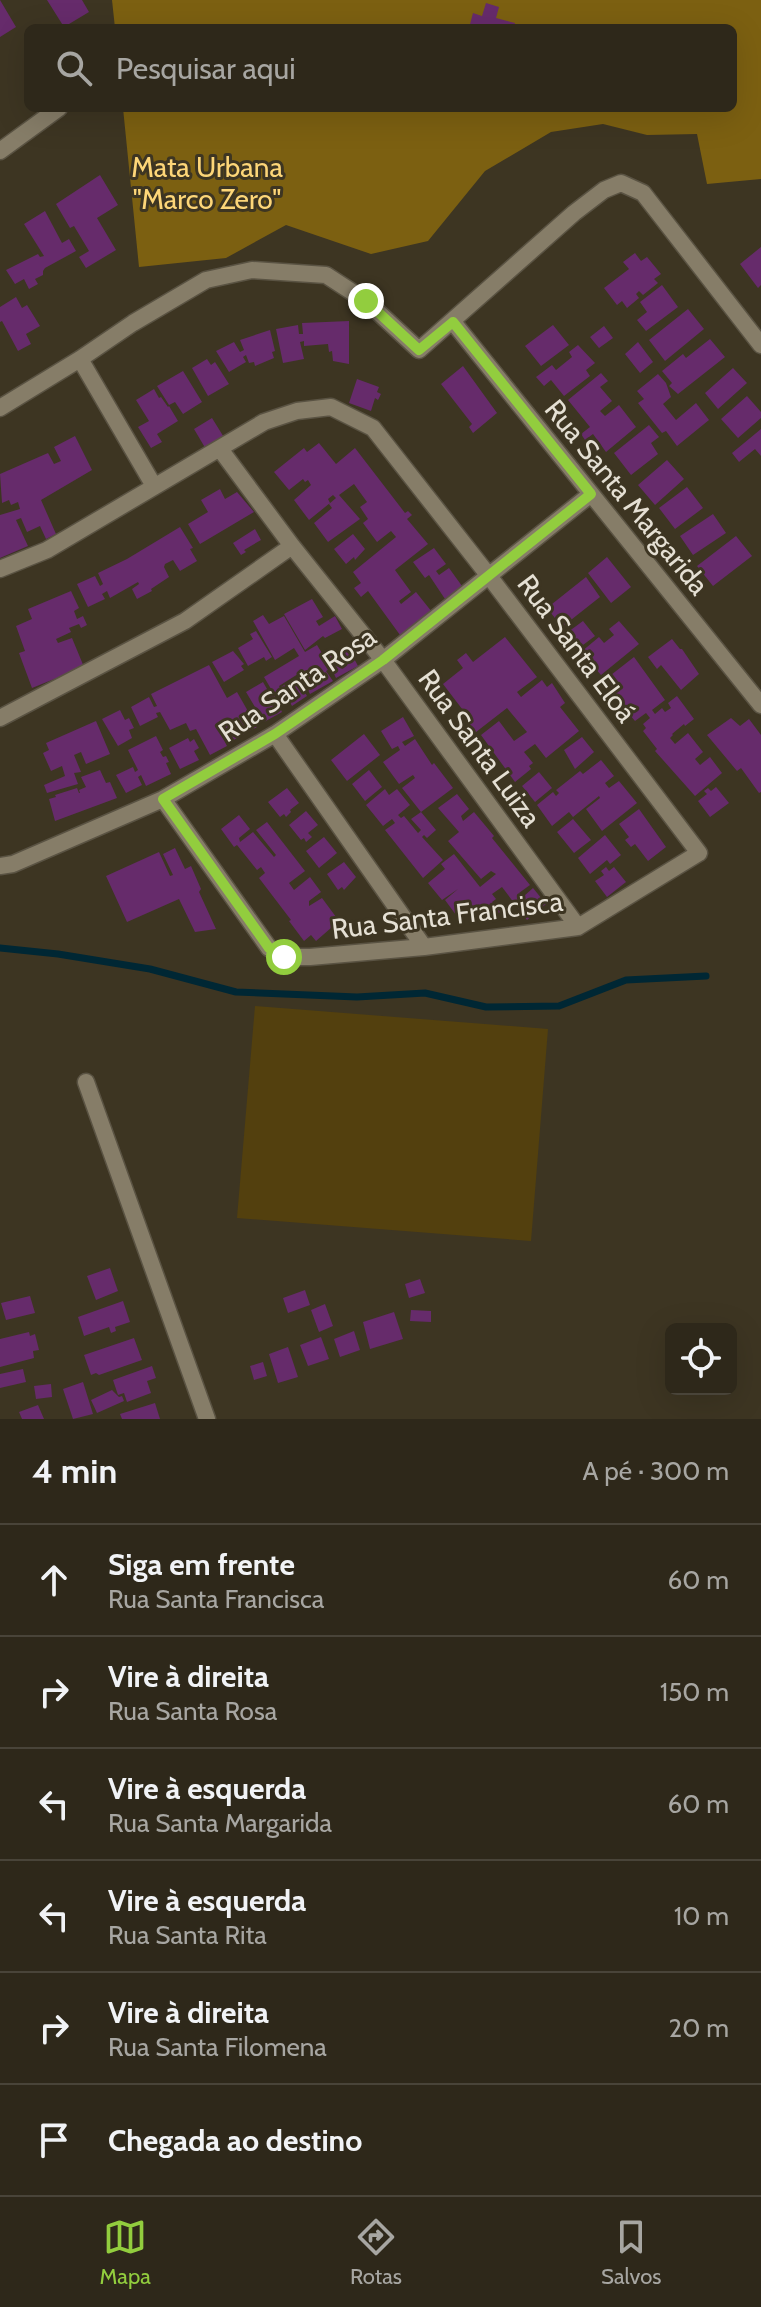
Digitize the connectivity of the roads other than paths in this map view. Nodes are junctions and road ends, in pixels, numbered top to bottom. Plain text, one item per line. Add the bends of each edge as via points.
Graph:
1 (54, 112) edge
2 (0, 151) edge
3 (453, 322) junction
4 (761, 345) edge
5 (80, 359) junction
6 (0, 408) edge
7 (220, 449) junction
8 (154, 486) junction
9 (591, 494) junction
10 (292, 546) junction
11 (0, 569) edge
12 (489, 576) junction
13 (383, 660) junction
14 (761, 679) edge
15 (743, 683) junction
16 (761, 705) edge
17 (0, 718) edge
18 (275, 734) junction
19 (163, 799) junction
20 (699, 853) joint
21 (0, 866) edge
22 (578, 927) junction
23 (424, 947) junction
24 (86, 1082) dead end
25 (207, 1419) edge

1 - 2 street
3 - 4 street via 574,213 621,183 643,193
3 - 5 street via 419,350 366,301 326,275 252,270 206,280
3 - 9 street, Rua Santa Margarida
5 - 6 street
5 - 8 street
7 - 8 street, Rua Santa Eloá
7 - 10 street, Rua Santa Luiza
7 - 12 street, Rua Santa Eloá via 264,422 331,407 373,428
8 - 11 street, Rua Santa Eloá via 47,550
9 - 12 street, Rua Santa Rosa
9 - 15 street, Rua Santa Margarida
10 - 13 street, Rua Santa Luiza
10 - 17 street via 185,621
12 - 13 street, Rua Santa Rosa
12 - 20 street, Rua Santa Eloá
13 - 18 street, Rua Santa Rosa
13 - 22 street, Rua Santa Luiza
14 - 15 street
15 - 16 street, Rua Santa Margarida
18 - 19 street, Rua Santa Rosa
18 - 23 street
19 - 21 street, Rua Santa Rosa
19 - 23 street, Rua Santa Francisca via 269,948 284,957
20 - 22 street, Rua Santa Francisca
22 - 23 street, Rua Santa Francisca
24 - 25 street

